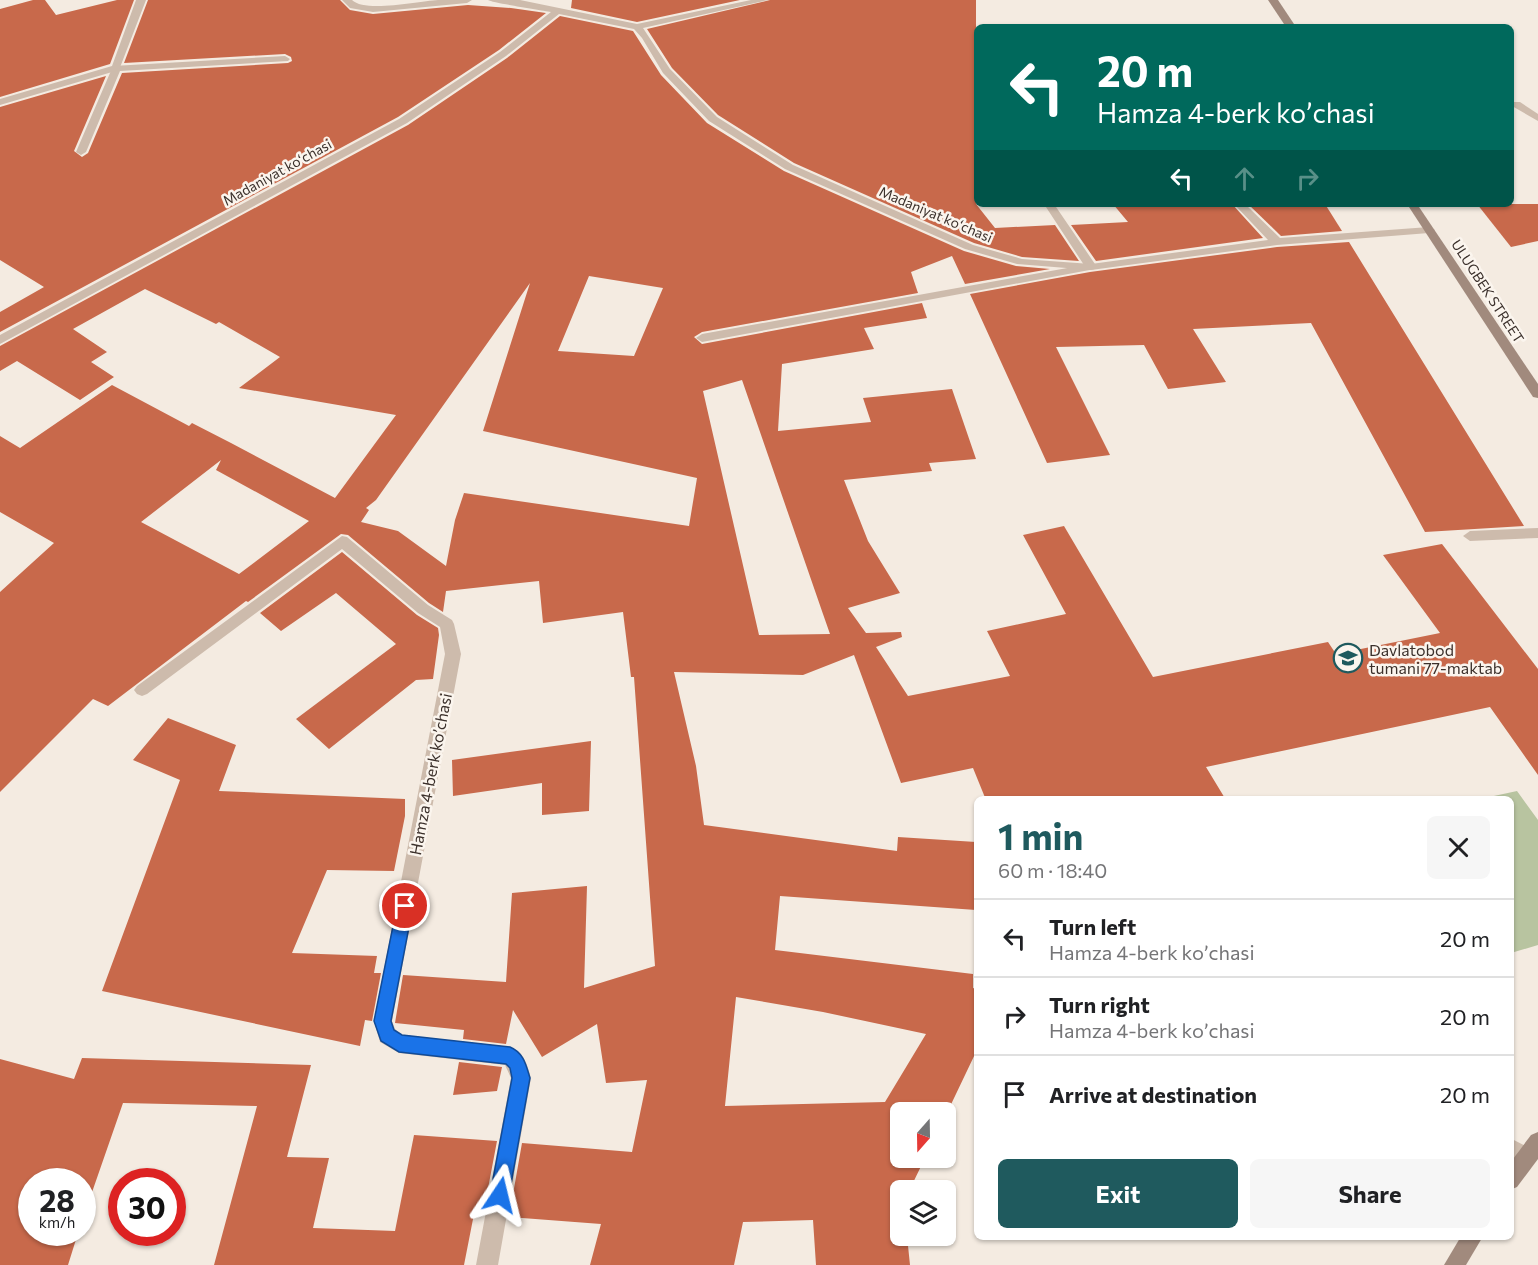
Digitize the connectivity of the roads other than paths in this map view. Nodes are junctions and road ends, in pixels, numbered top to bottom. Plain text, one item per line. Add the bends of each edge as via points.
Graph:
1 (141, 0) edge
2 (347, 0) edge
3 (467, 0) edge
4 (493, 0) edge
5 (764, 0) edge
6 (1273, 0) edge
7 (556, 12) junction
8 (1289, 24) edge
9 (637, 27) junction
10 (285, 58) dead end
11 (116, 68) junction
12 (0, 102) edge
13 (1516, 104) dead end
14 (1538, 118) edge
15 (81, 152) dead end
16 (1051, 207) edge
17 (1242, 207) edge
18 (1414, 207) edge
19 (1429, 230) junction
20 (1277, 242) junction
21 (1091, 267) junction
22 (702, 338) dead end
23 (0, 340) edge
24 (1538, 394) edge
25 (1538, 533) edge
26 (1470, 536) dead end
27 (142, 690) dead end
28 (1525, 1149) edge
29 (1514, 1172) edge
30 (1471, 1240) edge
31 (487, 1265) edge
32 (1454, 1265) edge

1 - 11 street
2 - 3 street via 353,6 373,9
4 - 7 street
5 - 9 street
6 - 8 street
7 - 9 street
7 - 23 street, Madaniyat koʻchasi via 503,54 403,121
9 - 21 street, Madaniyat koʻchasi via 666,70 713,119 789,167 969,247 1021,262
10 - 11 street
11 - 12 street
11 - 15 street
13 - 14 street
16 - 21 street
17 - 20 street
18 - 19 street, ULUGBEK STREET
19 - 20 street, Madaniyat koʻchasi
19 - 24 street, ULUGBEK STREET
20 - 21 street, Madaniyat koʻchasi
21 - 22 street
25 - 26 street
27 - 31 street, Hamza 4-berk koʼchasi via 342,541 423,609 447,624 453,654 383,1021 387,1035 399,1044 510,1056 517,1064 521,1078
28 - 29 street
30 - 32 street

